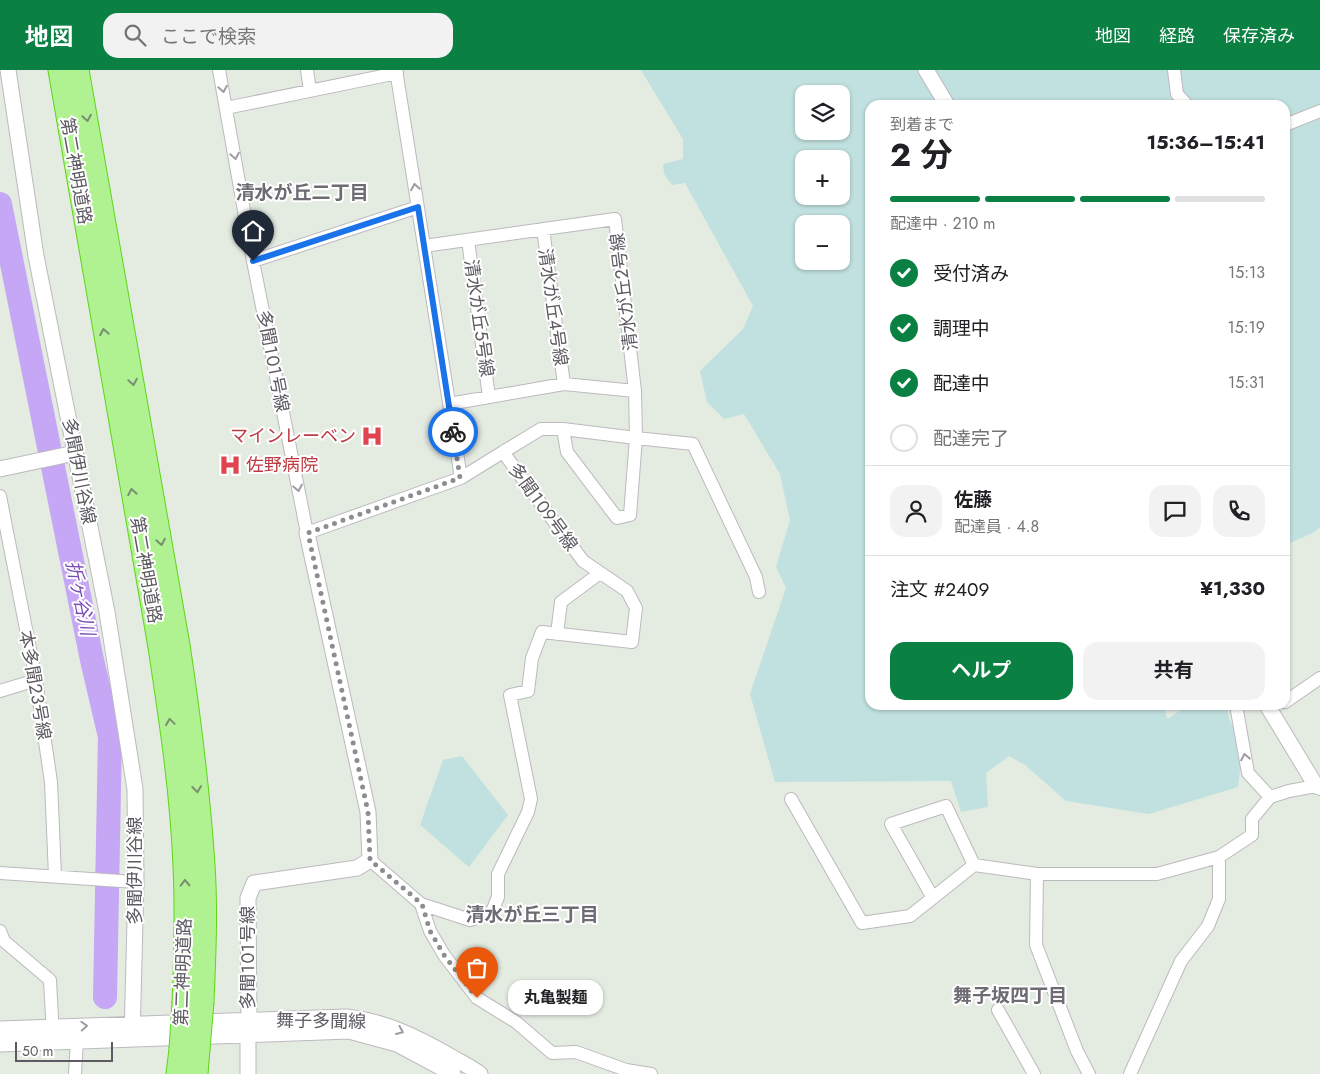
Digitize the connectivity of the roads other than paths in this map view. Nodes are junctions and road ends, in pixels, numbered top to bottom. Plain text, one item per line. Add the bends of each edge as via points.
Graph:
1 (8, 70) edge
2 (59, 70) edge
3 (78, 70) edge
4 (220, 70) edge
5 (307, 70) edge
6 (926, 70) edge
7 (1174, 70) edge
8 (396, 71) edge
9 (310, 91) junction
10 (944, 100) edge
11 (1182, 100) edge
12 (226, 108) junction
13 (1320, 111) edge
14 (1290, 123) edge
15 (418, 207) junction
16 (543, 229) junction
17 (468, 240) junction
18 (424, 246) junction
19 (253, 261) junction
20 (564, 384) junction
21 (635, 391) junction
22 (489, 397) junction
23 (449, 404) junction
24 (563, 428) junction
25 (636, 438) junction
26 (503, 452) junction
27 (75, 453) junction
28 (0, 469) edge
29 (460, 478) junction
30 (0, 496) edge
31 (308, 533) junction
32 (600, 573) junction
33 (759, 592) dead end
34 (557, 634) junction
35 (1320, 678) edge
36 (36, 680) junction
37 (0, 690) edge
38 (1290, 699) edge
39 (1237, 710) edge
40 (1274, 710) edge
41 (1318, 787) edge
42 (1270, 797) junction
43 (791, 799) dead end
44 (1219, 857) junction
45 (370, 860) junction
46 (974, 865) junction
47 (0, 873) edge
48 (1037, 874) junction
49 (55, 876) junction
50 (136, 882) junction
51 (934, 898) junction
52 (422, 904) junction
53 (1, 939) edge
54 (193, 1002) junction
55 (998, 1010) dead end
56 (248, 1027) junction
57 (0, 1029) edge
58 (132, 1031) junction
59 (53, 1034) junction
60 (77, 1040) junction
61 (0, 1044) edge
62 (190, 1049) junction
63 (75, 1074) edge
64 (177, 1074) edge
65 (196, 1074) edge
66 (248, 1074) edge
67 (452, 1074) edge
68 (480, 1074) edge
69 (651, 1074) edge
70 (1034, 1074) edge
71 (1089, 1074) edge
72 (1130, 1074) edge

1 - 27 street, 多聞伊川谷線 via 36,256
54 -> 2 highway, 第二神明道路 via 186,936 179,796 170,721
3 -> 54 highway, 第二神明道路 via 190,719 204,866 205,939
4 -> 12 street, 多聞１０１号線
5 - 9 street
6 - 10 street
7 - 11 street via 1177,94
8 - 9 street
15 -> 8 street
9 - 12 street
12 -> 19 street, 多聞１０１号線
13 - 14 street
15 - 18 street
15 - 19 street
16 - 17 street, 清水が丘２号線
16 - 20 street, 清水が丘４号線
16 - 21 street, 清水が丘２号線 via 616,219
17 - 18 street, 清水が丘２号線
17 - 22 street, 清水が丘５号線
18 - 23 street
19 -> 31 street, 多聞１０１号線
20 - 21 street
20 - 22 street
21 - 25 street, 清水が丘２号線
22 - 23 street
23 - 29 street
24 - 25 street
24 - 25 street, 清水が丘２号線 via 567,452 616,518 630,515
24 - 26 street via 541,429
25 - 33 street via 693,444 756,577
26 - 29 street, 多聞１０９号線
26 - 32 street, 多聞１０９号線 via 583,561
27 - 28 street
27 - 50 street, 多聞伊川谷線 via 107,612 135,789
29 - 31 street, 多聞１０９号線
30 - 36 street, 本多聞２３号線
31 - 45 street, 多聞１０１号線 via 368,812
32 - 34 street via 561,602
32 - 34 street, 多聞１０９号線 via 627,591 636,608 632,642
34 - 52 street, 多聞１０９号線 via 542,632 532,658 528,692 510,695 530,799 528,812 498,874 498,897 491,914 470,920
35 - 38 street
36 - 37 street
36 - 49 street, 本多聞２３号線 via 52,782
42 -> 39 street via 1248,773
40 - 41 street
41 - 42 street
42 - 44 street via 1252,819 1252,835
43 - 51 street via 862,923 910,916
44 - 48 street via 1157,874
44 - 72 street via 1219,899 1208,926 1181,961
45 - 52 street
45 - 56 street, 多聞１０１号線 via 357,868 254,883 248,898
46 - 48 street
46 - 51 street
46 - 51 street via 946,806 891,824
47 - 49 street
48 - 71 street via 1036,945
49 - 50 street
50 - 58 street, 多聞伊川谷線
52 - 69 street via 430,931 444,955 477,998 516,1022 552,1053 576,1052 626,1070
53 - 59 street via 50,980
54 - 62 highway, 第二神明道路, bridge
55 - 70 street
56 - 58 street, 舞子多聞線
56 - 66 street
56 - 67 street, 舞子多聞線 via 349,1031 397,1044
56 -> 68 street, 舞子多聞線 via 346,1017 367,1019 397,1029
57 - 59 street, 舞子多聞線
59 -> 58 street, 舞子多聞線
58 - 60 street, 舞子多聞線
59 - 60 street, 舞子多聞線
59 - 61 street, 舞子多聞線
60 - 63 street
62 - 64 highway, 第二神明道路
62 - 65 highway, 第二神明道路

